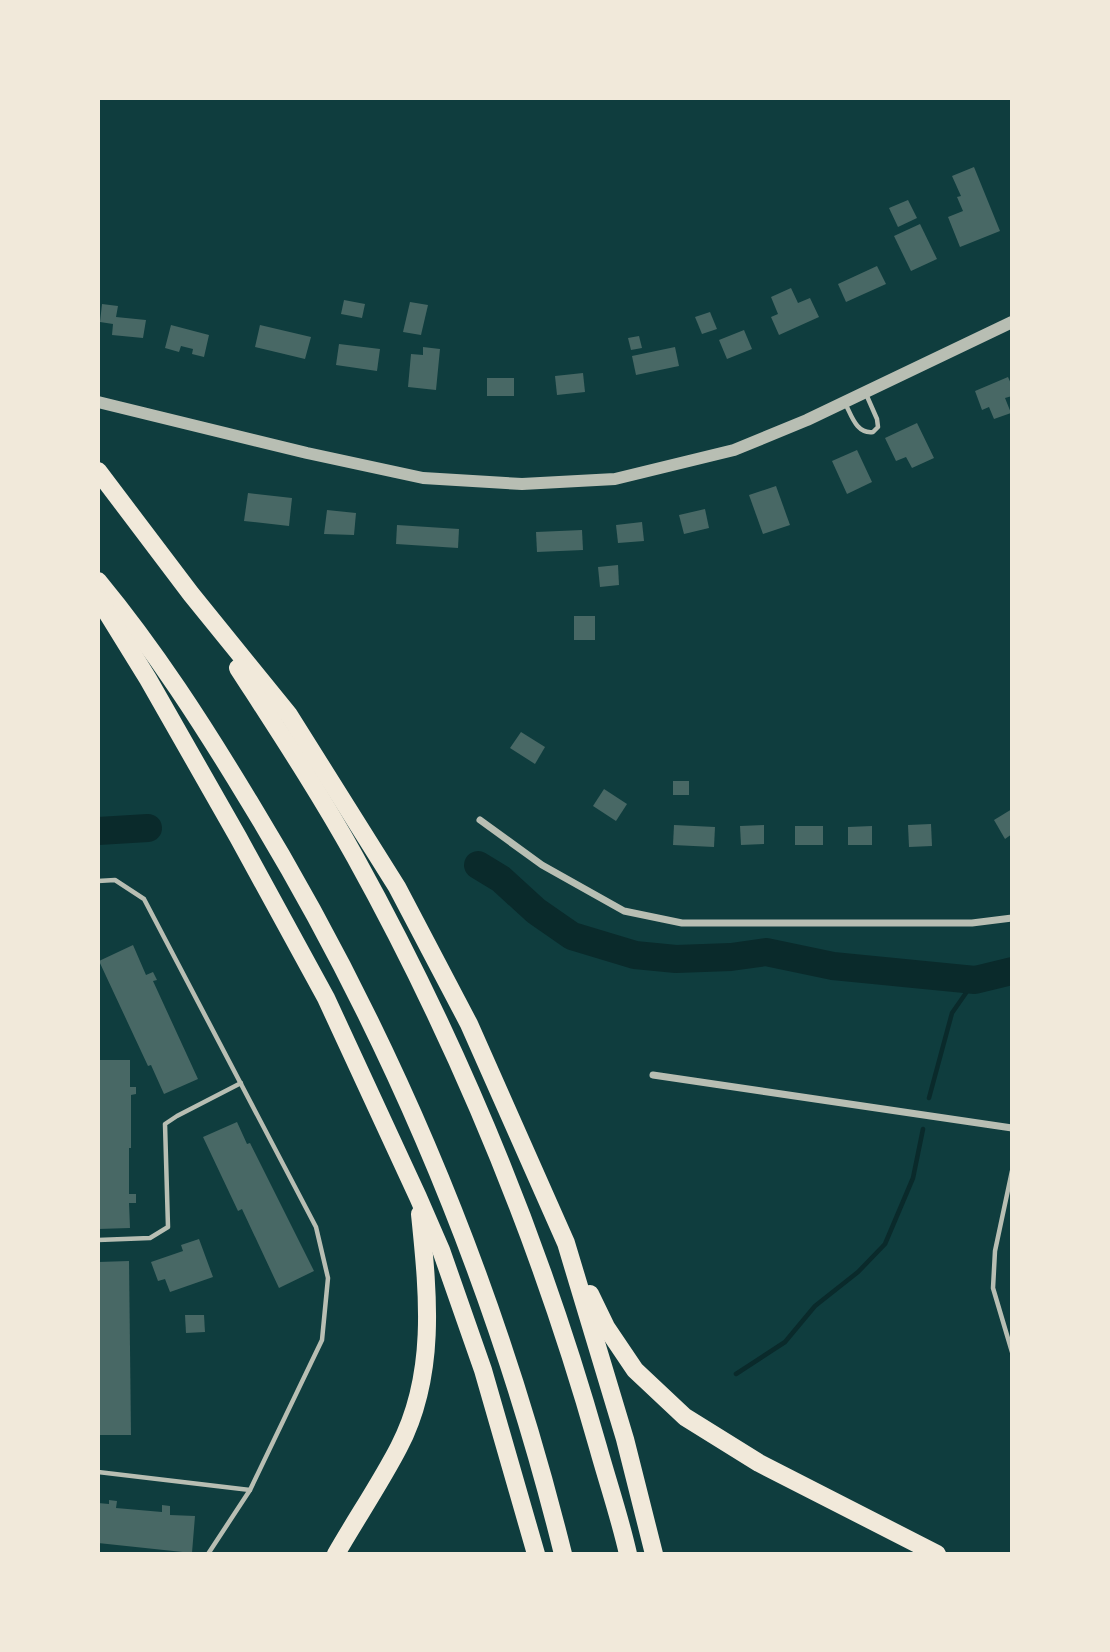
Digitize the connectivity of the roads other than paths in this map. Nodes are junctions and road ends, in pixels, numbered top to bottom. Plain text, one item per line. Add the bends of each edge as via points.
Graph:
1 (1012, 322) edge
2 (866, 393) junction
3 (98, 402) edge
4 (845, 403) junction
5 (100, 474) edge
6 (98, 581) edge
7 (191, 594) junction
8 (98, 598) edge
9 (480, 820) dead end
10 (98, 881) edge
11 (1012, 918) edge
12 (653, 1076) dead end
13 (241, 1083) junction
14 (1012, 1128) edge
15 (1012, 1171) edge
16 (418, 1197) junction
17 (98, 1240) edge
18 (566, 1243) junction
19 (1012, 1352) edge
20 (98, 1472) edge
21 (250, 1490) junction
22 (208, 1554) edge
23 (336, 1554) edge
24 (536, 1554) edge
25 (563, 1554) edge
26 (628, 1554) edge
27 (654, 1554) edge
28 (937, 1554) edge

1 - 2 street
2 - 4 street
2 - 4 lane via 877,419 873,432 858,427
3 - 4 street via 424,478 522,484 615,479 734,450
5 - 7 highway
6 - 25 highway via 214,743 298,881 357,994 466,1241 498,1329
7 - 18 highway via 289,715 397,887 469,1024
7 - 26 highway via 355,857 435,1012 485,1124 560,1319
8 - 16 highway via 326,998
9 - 11 street via 542,865 624,911 682,923 971,923
10 - 13 lane via 115,880 144,899
12 - 14 street
13 - 17 lane via 165,1124 168,1227 150,1238
13 - 21 lane via 316,1227 328,1278 322,1340
15 - 19 lane via 995,1251 993,1287
16 - 23 highway via 428,1319 417,1401 400,1446
16 - 24 highway via 483,1370
18 - 27 highway
18 - 28 highway via 606,1327 635,1370 685,1417 759,1463
20 - 21 lane
21 - 22 lane

